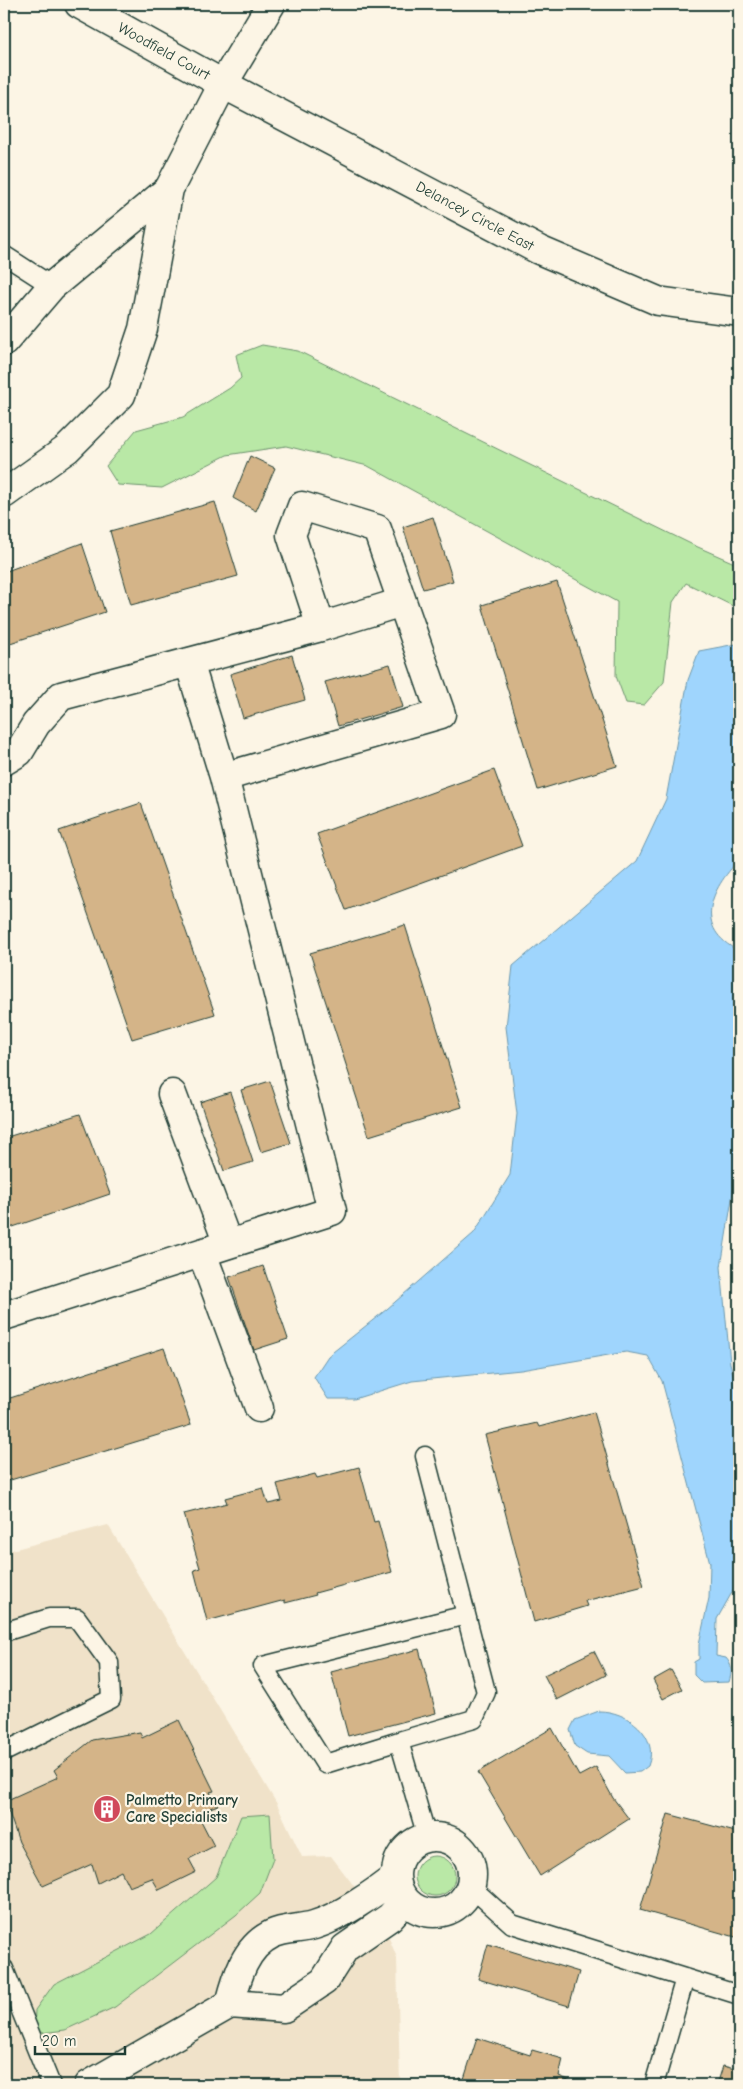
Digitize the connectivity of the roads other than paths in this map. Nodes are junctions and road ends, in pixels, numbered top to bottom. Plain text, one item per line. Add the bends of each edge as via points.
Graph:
1 (79, 4) edge
2 (270, 4) edge
3 (223, 84) junction
4 (169, 189) junction
5 (4, 255) edge
6 (52, 286) junction
7 (739, 312) edge
8 (4, 342) edge
9 (4, 494) edge
10 (402, 602) junction
11 (321, 627) junction
12 (189, 662) junction
13 (4, 760) edge
14 (224, 776) junction
15 (172, 1094) dead end
16 (228, 1244) junction
17 (202, 1253) junction
18 (4, 1316) edge
19 (259, 1408) dead end
20 (425, 1456) dead end
21 (466, 1615) junction
22 (4, 1632) edge
23 (399, 1741) junction
24 (4, 1752) edge
25 (427, 1837) junction
26 (471, 1887) junction
27 (400, 1888) junction
28 (4, 1969) edge
29 (685, 1978) junction
30 (739, 1996) edge
31 (230, 2004) junction
32 (50, 2085) edge
33 (89, 2085) edge
34 (654, 2085) edge

1 - 3 street, Woodfield Court
2 - 3 street
3 - 4 street
3 - 7 street, Delancey Circle East via 539,250 658,301
4 - 6 street
4 - 9 street via 143,329 121,395 67,449
5 - 6 lane
6 - 8 street
10 - 11 street
10 - 11 street via 377,529 302,506 290,535
10 - 14 street via 441,714
11 - 12 street
12 - 13 street via 61,696 36,724 19,752
12 - 14 street
14 - 16 street via 332,1211
15 - 16 street
16 - 17 street
17 - 18 street
17 - 19 street
20 - 21 lane
21 - 23 lane via 486,1692 474,1719
21 - 23 lane via 263,1666 325,1764
22 - 24 lane via 49,1618 77,1618 109,1662 111,1699
23 - 25 lane
25 - 26 street via 453,1841 463,1850 471,1868
25 - 27 street via 408,1847 397,1865
26 - 27 street via 458,1906 447,1911 424,1912
26 - 29 lane via 512,1924
27 - 31 street via 376,1893 315,1925 273,1933 254,1946 238,1971
27 - 31 street via 390,1917 346,1948 324,1981 284,2008
28 - 32 lane
29 - 30 lane
29 - 34 lane
31 - 33 street

